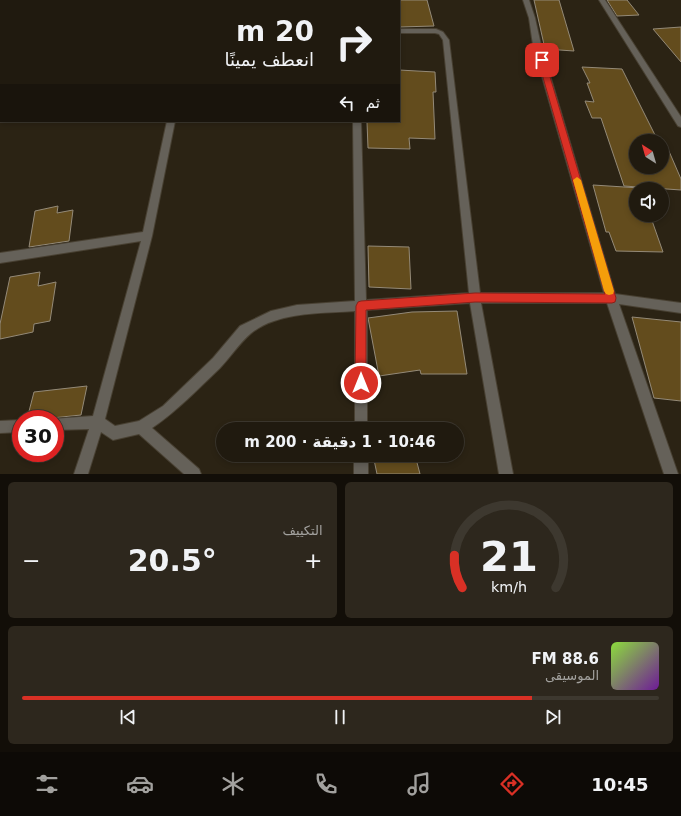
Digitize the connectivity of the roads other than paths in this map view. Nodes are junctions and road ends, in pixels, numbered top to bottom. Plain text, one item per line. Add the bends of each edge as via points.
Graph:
1 (526, 0) edge
2 (602, 0) edge
3 (400, 31) edge
4 (171, 122) edge
5 (357, 122) edge
6 (681, 124) edge
7 (147, 236) junction
8 (0, 258) edge
9 (475, 298) junction
10 (612, 298) junction
11 (361, 306) junction
12 (681, 308) edge
13 (98, 422) junction
14 (361, 422) edge
15 (64, 424) edge
16 (12, 426) edge
17 (0, 427) edge
18 (141, 427) junction
19 (361, 462) edge
20 (81, 474) edge
21 (194, 474) edge
22 (361, 474) edge
23 (506, 474) edge
24 (671, 474) edge

1 - 10 street
2 - 6 street
3 - 9 street via 436,31 446,40
4 - 7 street
5 - 11 street
7 - 8 street
7 - 13 street
9 - 10 street
9 - 11 street
9 - 23 street
10 - 12 street
10 - 24 street
11 - 14 street
11 - 18 street via 297,310 271,316 244,330 216,362 167,410
13 - 15 street
13 - 18 street via 113,433
13 - 20 street
16 - 17 street
18 - 21 street
19 - 22 street

